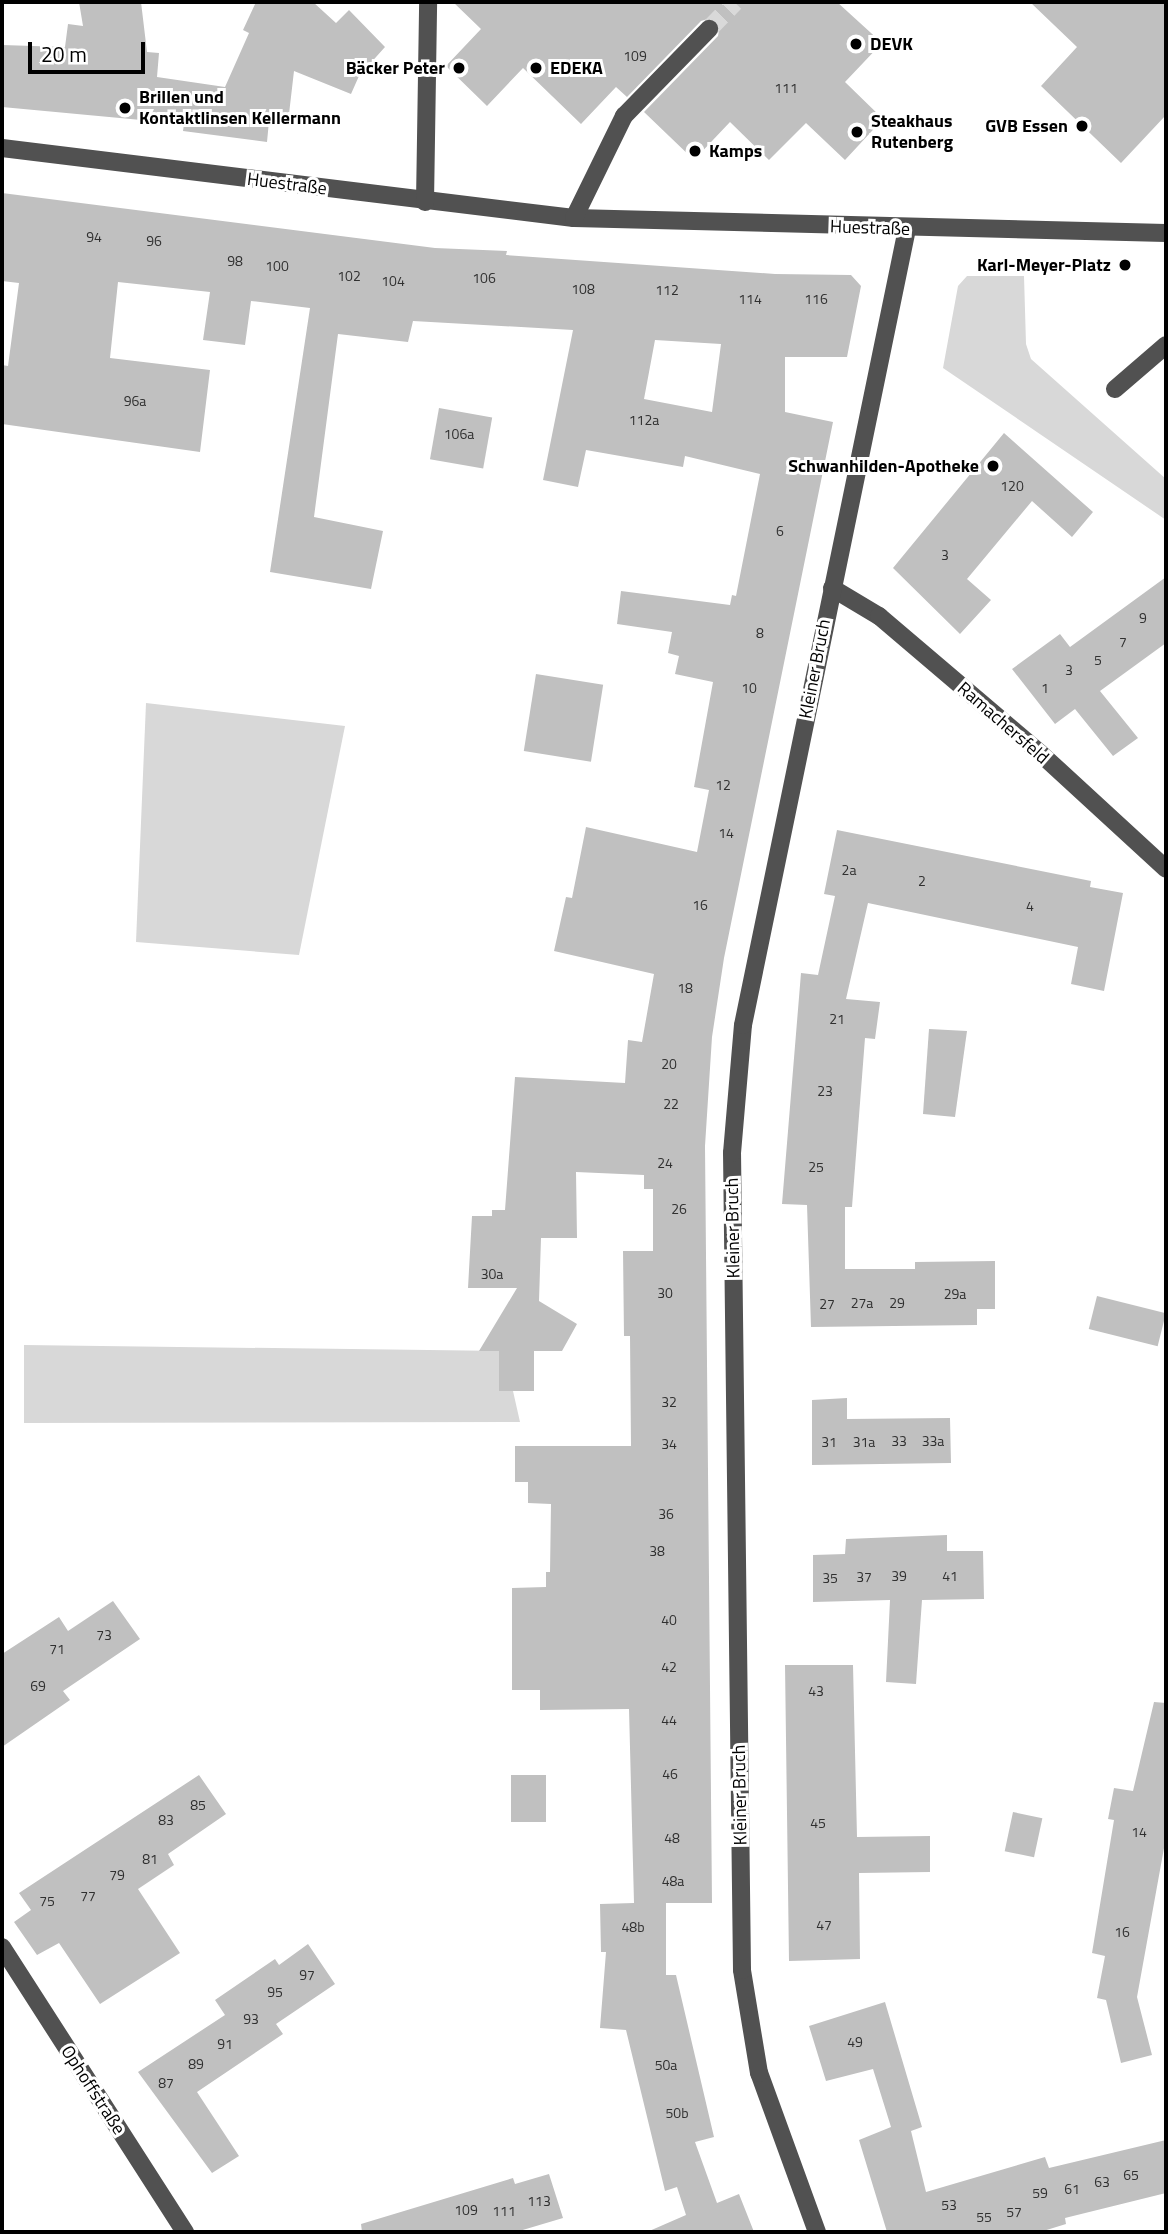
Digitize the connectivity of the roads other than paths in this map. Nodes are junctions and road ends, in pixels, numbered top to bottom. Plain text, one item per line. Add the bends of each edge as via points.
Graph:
1 (428, 2) edge
2 (709, 29) tunnel mouth
3 (2, 148) edge
4 (425, 202) junction
5 (573, 218) junction
6 (907, 229) junction
7 (1166, 233) edge
8 (1166, 345) edge
9 (1115, 389) dead end
10 (832, 588) junction
11 (1166, 869) edge
12 (2, 1947) edge
13 (185, 2232) edge
14 (817, 2232) edge

1 - 4 street
2 - 5 street via 624,116
3 - 4 street, Huestraße
4 - 5 street, Huestraße
5 - 6 street, Huestraße
6 - 7 street, Huestraße
6 - 10 street, Kleiner Bruch
8 - 9 street
10 - 11 street, Ramachersfeld via 889,625 1040,753
10 - 14 street, Kleiner Bruch via 743,1025 732,1153 742,1970 759,2073
12 - 13 street, Ophoffstraße

